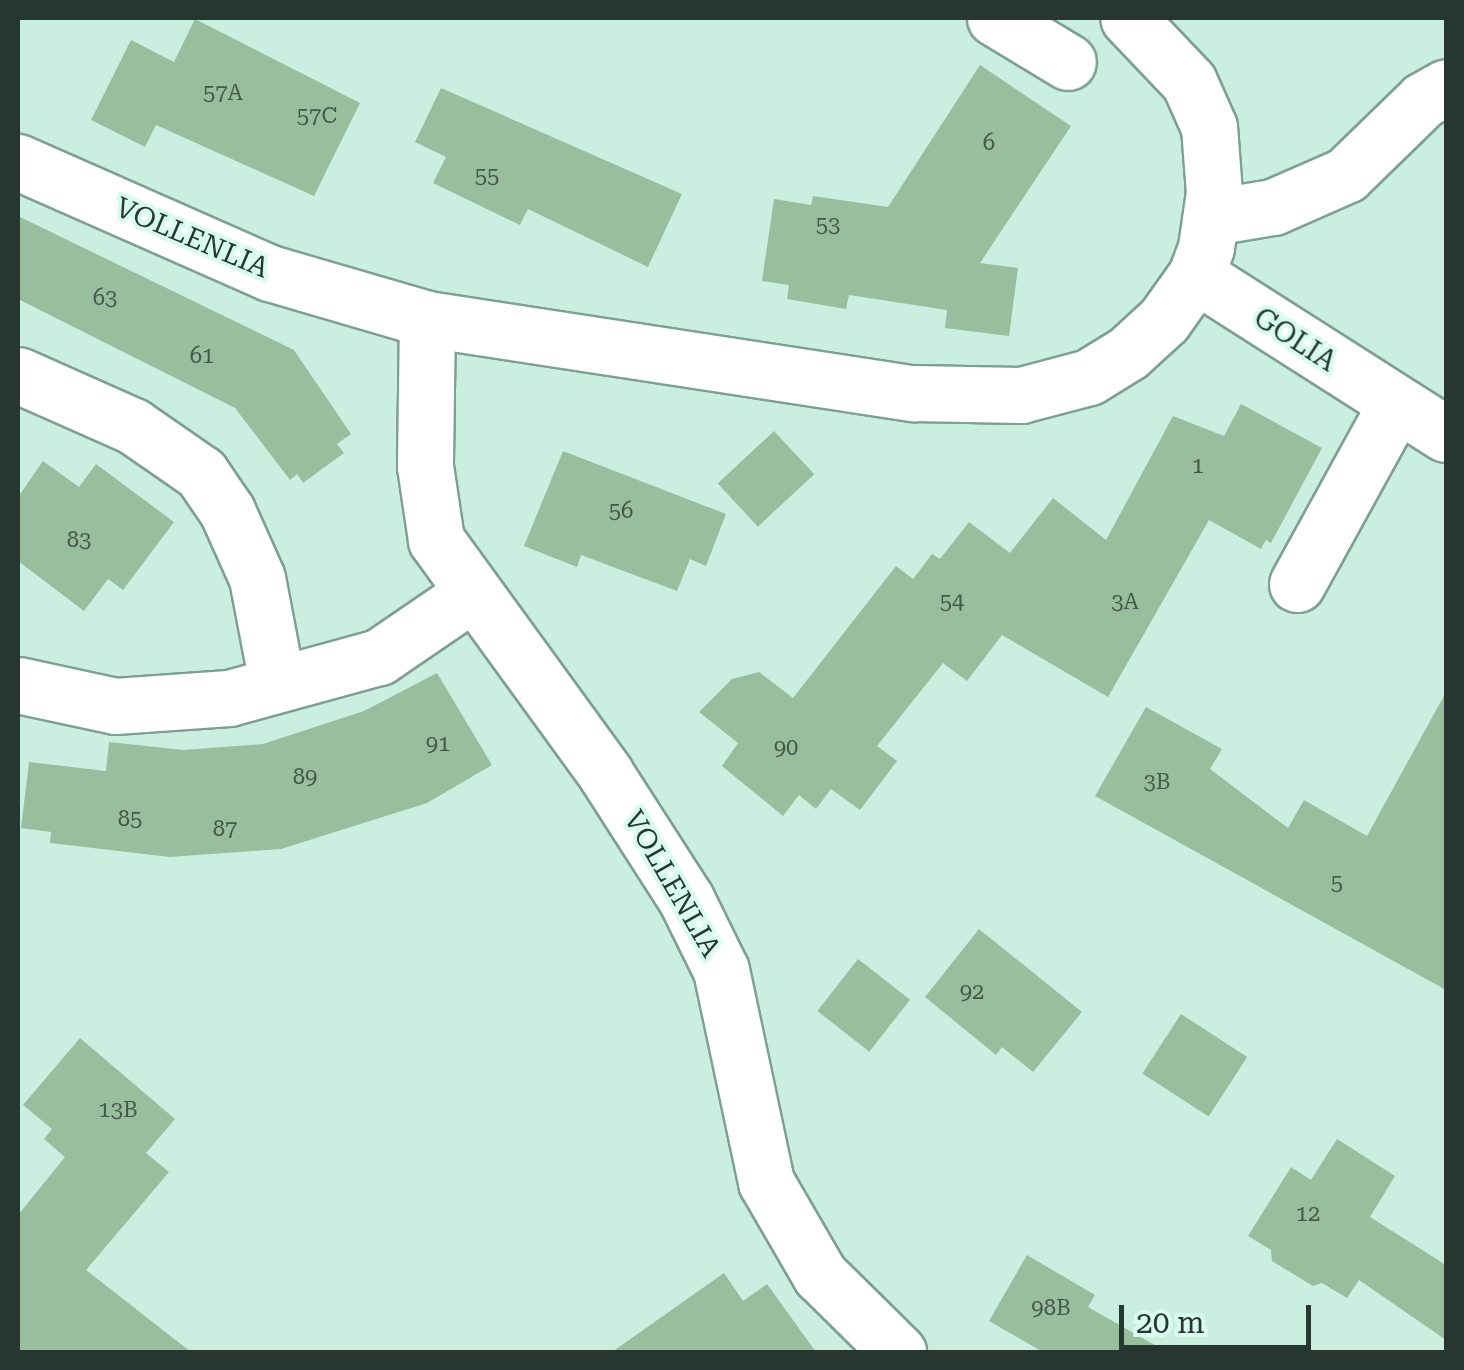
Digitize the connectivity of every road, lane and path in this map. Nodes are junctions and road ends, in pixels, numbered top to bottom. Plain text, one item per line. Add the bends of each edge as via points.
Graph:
1 (994, 18) edge
2 (1128, 18) edge
3 (1068, 62) dead end
4 (1446, 87) edge
5 (18, 162) edge
6 (1212, 218) junction
7 (1196, 275) junction
8 (428, 320) junction
9 (18, 376) edge
10 (1395, 406) junction
11 (1446, 434) edge
12 (1297, 584) dead end
13 (470, 594) junction
14 (277, 684) junction
15 (18, 686) edge
16 (898, 1352) edge

1 - 3 street
2 - 6 street, VOLLENLIA via 1189,82 1200,104 1213,148
4 - 6 street via 1422,100 1346,176 1272,207
5 - 8 street, VOLLENLIA via 270,273
6 - 7 street, VOLLENLIA
7 - 8 street, VOLLENLIA via 1164,320 1108,368 1070,384 1006,396 912,392
7 - 10 street, GOLIA
8 - 13 street, VOLLENLIA via 428,506 436,540
9 - 14 street via 134,426 201,473 227,511 257,578
10 - 11 street, GOLIA
10 - 12 street
13 - 14 street via 379,657
13 - 16 street, VOLLENLIA via 605,773 686,898 721,970 766,1182 820,1275
14 - 15 street via 168,705 84,702

